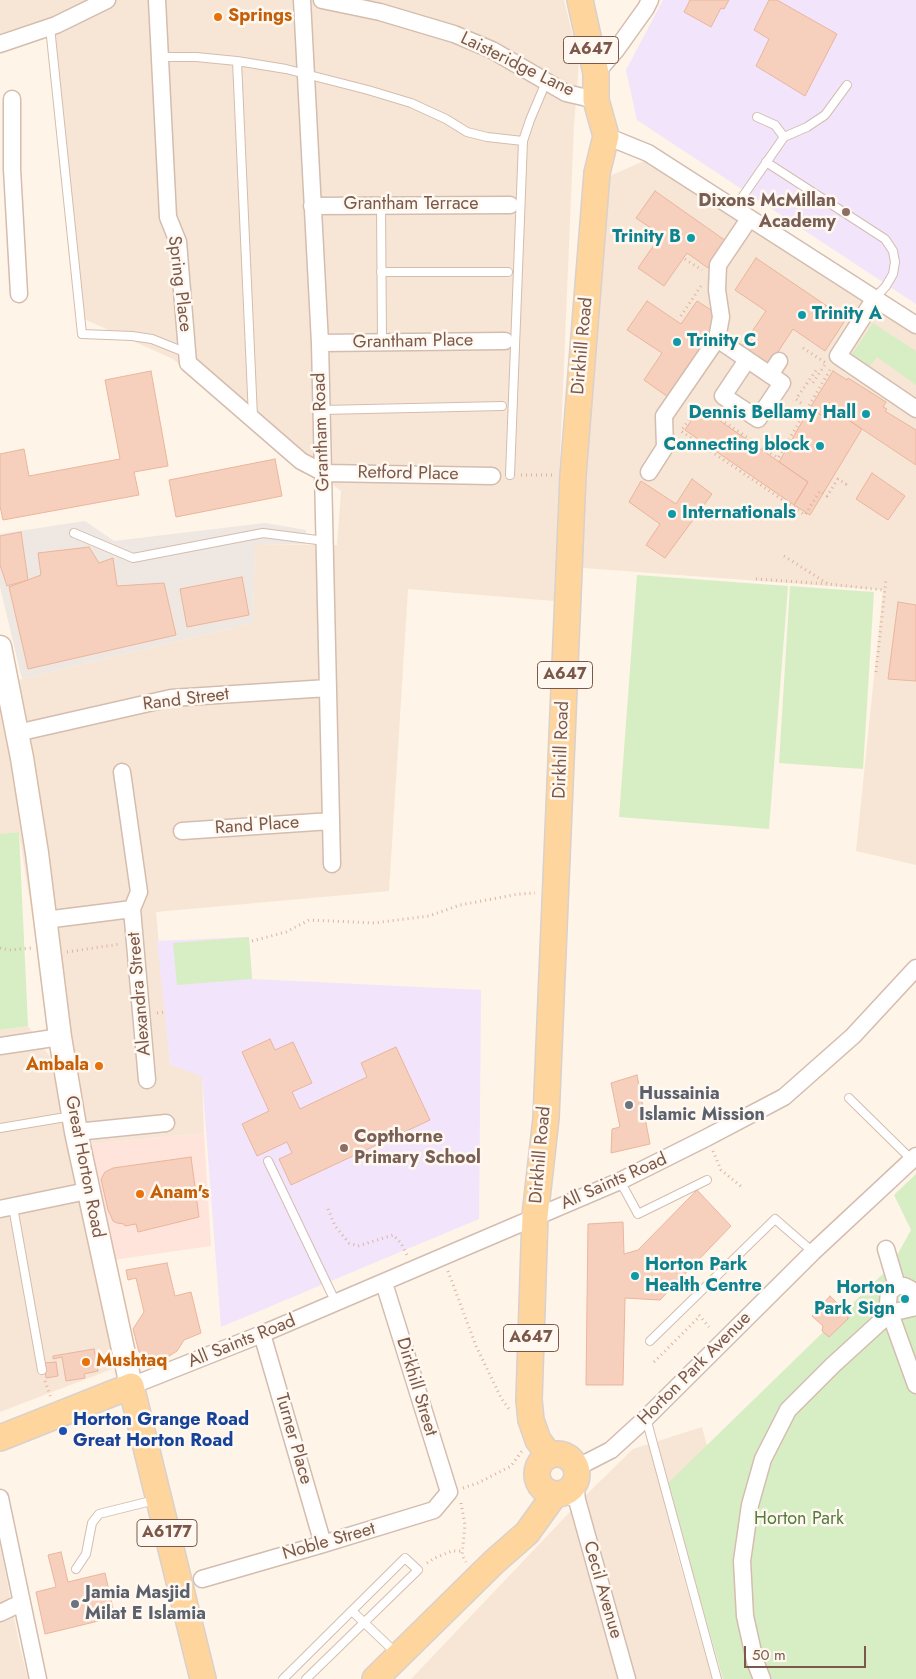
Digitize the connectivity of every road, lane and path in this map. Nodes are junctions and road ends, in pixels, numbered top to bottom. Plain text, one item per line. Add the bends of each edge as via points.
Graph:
1 (107, 0) edge
2 (156, 0) edge
3 (302, 0) edge
4 (322, 0) edge
5 (580, 0) edge
6 (650, 0) edge
7 (378, 6) edge
8 (50, 27) junction
9 (0, 44) edge
10 (159, 57) junction
11 (237, 61) junction
12 (596, 73) junction
13 (306, 74) junction
14 (546, 82) junction
15 (847, 85) dead end
16 (12, 99) dead end
17 (596, 100) junction
18 (757, 117) dead end
19 (606, 136) junction
20 (784, 137) junction
21 (523, 141) junction
22 (766, 162) junction
23 (381, 205) junction
24 (510, 205) dead end
25 (312, 206) junction
26 (734, 209) junction
27 (749, 219) junction
28 (685, 259) dead end
29 (8, 261) edge
30 (381, 272) junction
31 (508, 272) dead end
32 (709, 275) dead end
33 (19, 294) dead end
34 (875, 298) junction
35 (916, 325) edge
36 (717, 339) junction
37 (506, 341) dead end
38 (382, 342) junction
39 (320, 343) junction
40 (803, 348) dead end
41 (187, 353) junction
42 (838, 356) junction
43 (747, 360) junction
44 (779, 361) dead end
45 (817, 369) dead end
46 (770, 376) junction
47 (812, 384) dead end
48 (819, 388) dead end
49 (801, 403) dead end
50 (502, 406) dead end
51 (916, 408) edge
52 (322, 410) junction
53 (253, 419) junction
54 (681, 431) dead end
55 (649, 472) dead end
56 (324, 473) junction
57 (510, 474) joint
58 (573, 475) junction
59 (492, 476) dead end
60 (848, 482) dead end
61 (74, 533) dead end
62 (325, 541) junction
63 (784, 556) dead end
64 (886, 579) dead end
65 (756, 580) dead end
66 (828, 584) junction
67 (883, 590) junction
68 (0, 647) edge
69 (876, 672) dead end
70 (328, 688) junction
71 (17, 733) junction
72 (122, 772) dead end
73 (331, 822) junction
74 (182, 831) dead end
75 (332, 864) dead end
76 (519, 894) dead end
77 (132, 909) junction
78 (45, 920) junction
79 (252, 941) dead end
80 (916, 968) edge
81 (60, 1037) junction
82 (0, 1046) edge
83 (147, 1080) dead end
84 (849, 1098) dead end
85 (166, 1123) dead end
86 (74, 1124) junction
87 (0, 1128) edge
88 (706, 1138) junction
89 (914, 1158) edge
90 (268, 1161) dead end
91 (706, 1180) dead end
92 (620, 1181) junction
93 (743, 1188) dead end
94 (87, 1191) junction
95 (7, 1208) edge
96 (328, 1209) dead end
97 (535, 1216) junction
98 (886, 1249) dead end
99 (813, 1252) junction
100 (443, 1256) junction
101 (415, 1269) junction
102 (384, 1283) junction
103 (897, 1286) junction
104 (916, 1300) edge
105 (336, 1303) junction
106 (689, 1303) junction
107 (916, 1307) edge
108 (890, 1313) junction
109 (700, 1316) junction
110 (709, 1327) dead end
111 (262, 1334) junction
112 (650, 1341) dead end
113 (654, 1362) dead end
114 (42, 1370) joint
115 (916, 1385) edge
116 (131, 1386) junction
117 (512, 1413) dead end
118 (56, 1416) junction
119 (646, 1418) junction
120 (0, 1438) edge
121 (524, 1448) dead end
122 (564, 1486) junction
123 (449, 1492) junction
124 (0, 1498) edge
125 (159, 1499) junction
126 (2, 1525) edge
127 (323, 1544) junction
128 (462, 1550) junction
129 (76, 1569) dead end
130 (418, 1570) junction
131 (202, 1579) dead end
132 (477, 1579) junction
133 (21, 1603) junction
134 (352, 1611) junction
135 (0, 1614) edge
136 (365, 1623) junction
137 (399, 1655) junction
138 (38, 1679) edge
139 (204, 1679) edge
140 (283, 1679) edge
141 (306, 1679) edge
142 (375, 1679) edge
143 (627, 1679) edge
144 (717, 1679) edge
145 (762, 1679) edge

1 - 8 street
2 - 10 street, Spring Place
3 - 13 street, Grantham Road
4 - 7 street, Laisteridge Lane
5 - 12 main road, A647
6 - 12 street
7 - 14 street, Laisteridge Lane via 492,50
8 - 9 street
8 - 41 lane via 82,334 152,339
10 - 11 lane
10 - 41 street, Spring Place via 168,217 178,242
11 - 13 lane
11 - 53 lane
12 - 17 main road, A647
13 - 21 lane via 411,104 467,132
13 - 25 street, Grantham Road
14 - 17 street, Laisteridge Lane via 566,93
14 - 21 lane
15 - 20 lane via 825,114 807,127
16 - 29 street
17 - 19 main road, A647
18 - 20 lane via 775,126
19 - 26 street via 648,153
19 - 58 main road, Dirkhill Road / A647 via 596,173
20 - 22 lane
21 - 57 lane
22 - 26 lane
22 - 34 lane via 885,239 893,251 893,274
23 - 24 street, Grantham Terrace
23 - 25 street, Grantham Terrace
23 - 30 lane
25 - 39 street, Grantham Road
26 - 27 street
27 - 34 street
27 - 36 street via 718,265 721,316
28 - 32 path
29 - 33 street
30 - 31 lane
30 - 38 lane
34 - 35 street
34 - 42 street
36 - 43 street
36 - 55 street via 664,416 665,447
37 - 38 street, Grantham Place
38 - 39 street, Grantham Place
39 - 52 street, Grantham Road
40 - 47 path via 826,363
41 - 53 street, Spring Place via 188,363
42 - 48 path
42 - 51 street
43 - 46 street
43 - 46 street via 723,396 758,419 782,383
44 - 46 street
45 - 49 path via 796,399
50 - 52 lane
52 - 56 street, Grantham Road
53 - 56 street, Spring Place via 301,461
54 - 60 path via 805,515 820,491 827,496 838,479
56 - 59 street, Retford Place
56 - 62 street, Grantham Road
57 - 58 path
58 - 97 main road, Dirkhill Road / A647 via 546,1118
61 - 62 lane via 133,558 263,533
62 - 70 street, Grantham Road
63 - 66 path
64 - 67 path
65 - 66 path
66 - 67 path
67 - 69 path
68 - 71 street, Great Horton Road
70 - 71 street, Rand Street via 172,698
70 - 73 street, Grantham Road
71 - 78 street, Great Horton Road
72 - 77 street, Alexandra Street via 138,892
73 - 74 street, Rand Place
73 - 75 street, Grantham Road
76 - 79 path via 460,905 429,916 384,922 308,920 286,932
77 - 78 street, Alexandra Street
77 - 83 street, Alexandra Street
78 - 81 street, Great Horton Road
80 - 88 street, All Saints Road via 853,1036 784,1097
81 - 82 street
81 - 86 street, Great Horton Road
84 - 89 lane
85 - 86 street
86 - 87 lane
86 - 94 street, Great Horton Road
88 - 92 street, All Saints Road
88 - 93 path via 722,1170
89 - 99 street, Horton Park Avenue via 865,1208
90 - 105 lane
91 - 92 lane via 638,1214
92 - 97 street, All Saints Road
94 - 95 street
94 - 116 street, Great Horton Road
95 - 114 lane
96 - 101 path via 335,1226 349,1243 358,1246 393,1235
97 - 100 street, All Saints Road
97 - 122 main road, A647 via 531,1420 538,1440 549,1455 540,1464
98 - 103 street
99 - 106 lane via 774,1219
99 - 119 street, Horton Park Avenue
100 - 101 street, All Saints Road
100 - 117 path via 476,1346 501,1398
101 - 102 street, All Saints Road
102 - 105 street, All Saints Road
102 - 123 street, Dirkhill Street
103 - 104 street via 910,1289
103 - 108 street via 889,1292
105 - 111 street, All Saints Road
106 - 109 path
106 - 112 lane
107 - 108 street
108 - 115 street
108 - 145 street via 788,1410 763,1459 750,1505 742,1561 746,1616
109 - 110 path
109 - 113 path
111 - 116 street, All Saints Road
111 - 127 street, Turner Place
114 - 118 path
116 - 118 main road
116 - 125 main road, Great Horton Road / A6177
118 - 120 main road
119 - 122 street, Horton Park Avenue via 612,1450
119 - 144 lane
121 - 123 path via 511,1466 478,1483
122 - 132 main road, Horton Park Avenue via 527,1533
122 - 143 street, Cecil Avenue
123 - 127 street, Noble Street via 434,1510
123 - 128 path via 462,1504 465,1525
124 - 126 street
125 - 129 lane via 99,1514 92,1523 86,1554
125 - 139 main road, Great Horton Road / A6177
126 - 133 street
127 - 131 street, Noble Street
128 - 130 path via 435,1558
128 - 132 path
130 - 134 lane via 405,1558
130 - 136 lane
132 - 137 main road, Horton Park Avenue
133 - 135 street
133 - 138 street
134 - 136 lane
134 - 140 lane
136 - 137 lane
136 - 141 lane
137 - 142 main road, Horton Park Avenue

